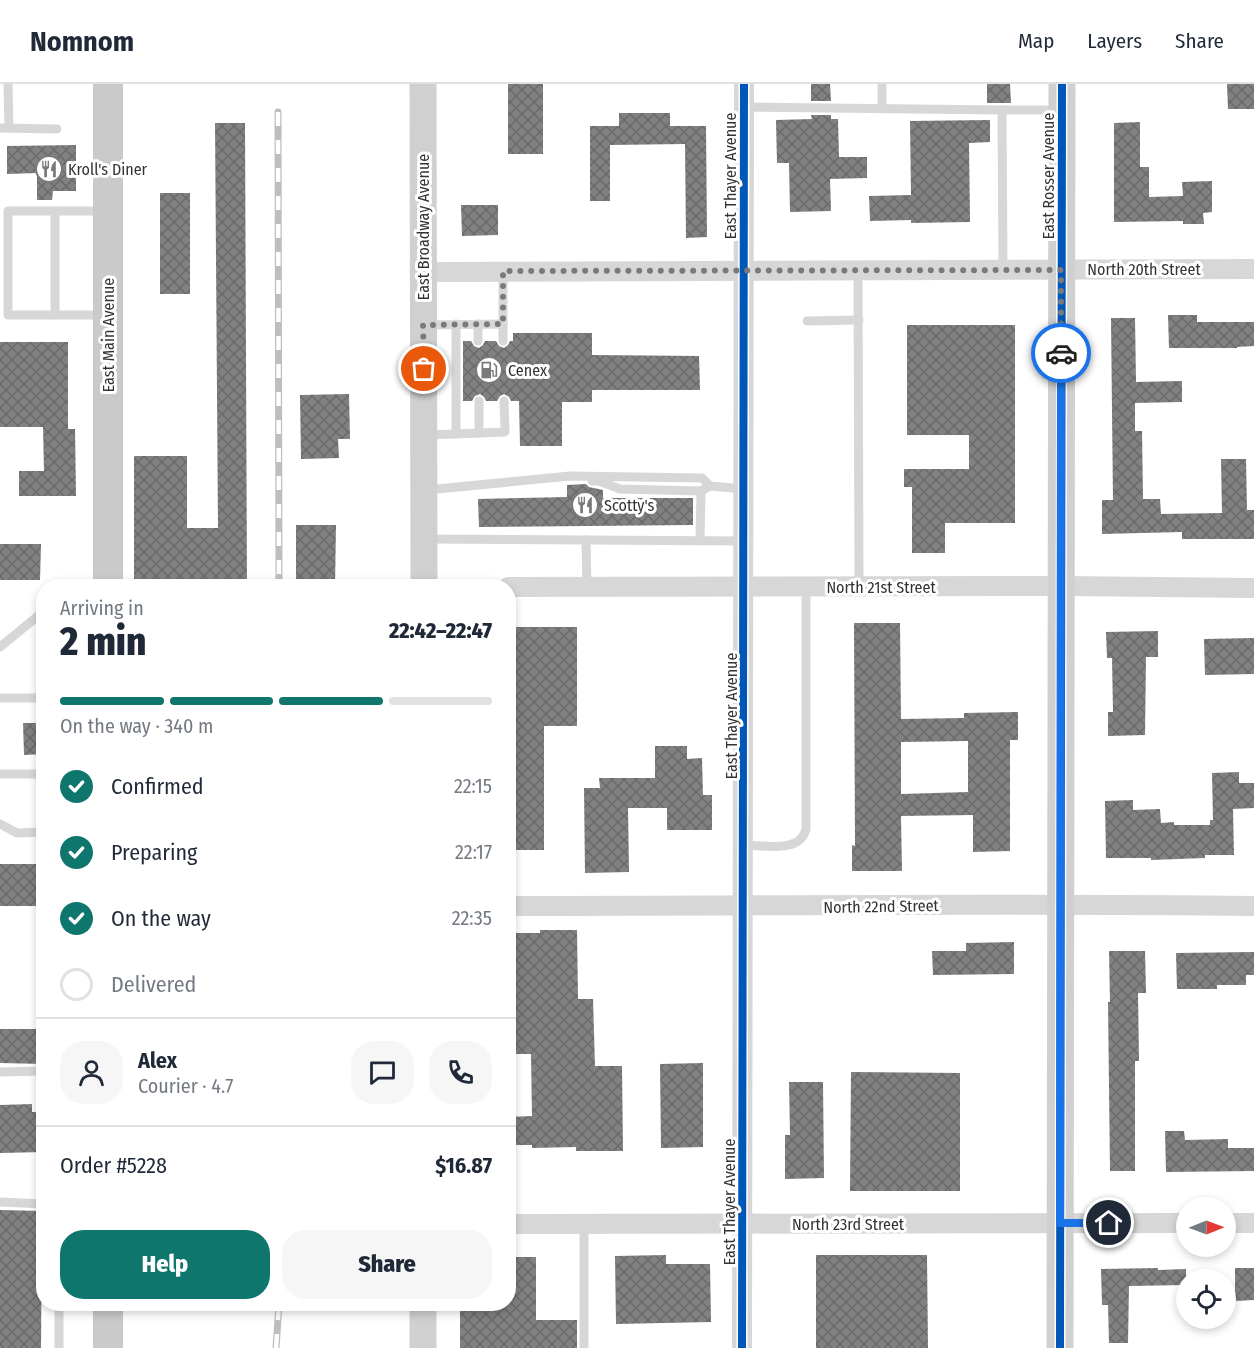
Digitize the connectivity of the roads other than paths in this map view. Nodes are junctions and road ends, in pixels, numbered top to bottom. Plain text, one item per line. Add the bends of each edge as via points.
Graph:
1 (8, 84) edge
2 (108, 84) edge
3 (423, 84) edge
4 (744, 84) edge
5 (882, 84) edge
6 (1062, 97) edge
7 (744, 107) junction
8 (882, 108) junction
9 (1002, 110) junction
10 (4, 128) edge
11 (57, 129) dead end
12 (4, 211) edge
13 (54, 211) junction
14 (108, 211) junction
15 (1254, 269) edge
16 (1003, 270) junction
17 (1061, 270) junction
18 (503, 271) junction
19 (744, 271) junction
20 (858, 271) junction
21 (423, 272) junction
22 (54, 315) junction
23 (108, 315) junction
24 (859, 320) junction
25 (807, 321) dead end
26 (456, 324) junction
27 (478, 324) junction
28 (503, 324) junction
29 (423, 325) junction
30 (478, 341) dead end
31 (503, 341) dead end
32 (479, 401) dead end
33 (504, 401) dead end
34 (479, 433) junction
35 (456, 434) junction
36 (425, 435) junction
37 (705, 488) junction
38 (744, 489) junction
39 (424, 490) junction
40 (424, 539) junction
41 (586, 540) junction
42 (699, 540) junction
43 (744, 541) junction
44 (108, 579) edge
45 (424, 579) edge
46 (1061, 586) junction
47 (516, 587) edge
48 (806, 587) junction
49 (859, 587) junction
50 (587, 588) junction
51 (744, 588) junction
52 (1254, 588) edge
53 (36, 618) edge
54 (0, 647) edge
55 (0, 698) edge
56 (36, 698) edge
57 (0, 774) edge
58 (36, 774) edge
59 (0, 824) edge
60 (36, 832) edge
61 (744, 845) junction
62 (1060, 904) junction
63 (516, 906) edge
64 (744, 906) junction
65 (1254, 906) edge
66 (36, 1071) edge
67 (0, 1072) edge
68 (0, 1202) edge
69 (36, 1204) edge
70 (1060, 1223) junction
71 (1176, 1223) edge
72 (1236, 1223) edge
73 (1254, 1223) edge
74 (516, 1224) edge
75 (584, 1224) junction
76 (742, 1224) junction
77 (59, 1311) edge
78 (108, 1311) edge
79 (423, 1311) edge
80 (59, 1348) edge
81 (108, 1348) edge
82 (423, 1348) edge
83 (584, 1348) edge
84 (742, 1348) edge
85 (1060, 1348) edge

1 - 10 lane
2 - 14 main road, East Main Avenue
3 - 21 street, East Broadway Avenue
4 - 7 street, East Thayer Avenue
5 - 8 lane
6 - 9 lane
6 - 17 street, East Rosser Avenue
7 - 8 lane
7 - 19 street, East Thayer Avenue
8 - 9 lane
9 - 16 lane
10 - 11 lane
12 - 13 lane
12 - 22 lane via 8,315
13 - 14 lane
13 - 22 lane
14 - 23 main road, East Main Avenue
15 - 17 street, North 20th Street
16 - 17 street, North 20th Street
16 - 20 street, North 20th Street
17 - 46 street, East Rosser Avenue
18 - 19 street, North 20th Street
18 - 21 street, North 20th Street
18 - 28 lane
19 - 20 street, North 20th Street
19 - 38 street, East Thayer Avenue
20 - 24 lane
21 - 29 street, East Broadway Avenue
22 - 23 lane
23 - 44 main road, East Main Avenue
24 - 25 lane
24 - 49 lane
26 - 27 lane
26 - 29 lane
26 - 35 lane
27 - 28 lane
27 - 30 lane
28 - 31 lane
29 - 36 street, East Broadway Avenue
32 - 34 lane
33 - 34 lane via 504,432
34 - 35 lane
35 - 36 lane
36 - 39 street, East Broadway Avenue
37 - 38 lane
37 - 39 lane via 702,478 570,476
37 - 42 lane
38 - 43 street, East Thayer Avenue
39 - 40 street, East Broadway Avenue
40 - 41 lane
40 - 45 street, East Broadway Avenue
41 - 42 lane
41 - 50 lane
42 - 43 lane
43 - 51 street, East Thayer Avenue
46 - 49 street, North 21st Street
46 - 52 street, North 21st Street
46 - 62 street, East Rosser Avenue
47 - 50 street, North 21st Street
48 - 49 street, North 21st Street
48 - 51 street, North 21st Street
48 - 61 lane via 804,835 792,846
50 - 51 street, North 21st Street
51 - 61 street, East Thayer Avenue
53 - 54 lane
55 - 56 lane
57 - 58 lane
59 - 60 lane via 17,833
61 - 64 street, East Thayer Avenue
62 - 64 street, North 22nd Street
62 - 65 street, North 22nd Street
62 - 70 street, East Rosser Avenue
63 - 64 street, North 22nd Street
64 - 76 street, East Thayer Avenue
66 - 67 lane
68 - 69 lane
70 - 71 street, North 23rd Street
70 - 76 street, North 23rd Street
70 - 85 street, East Rosser Avenue
72 - 73 street
74 - 75 street, North 23rd Street
75 - 76 street, North 23rd Street
75 - 83 lane
76 - 84 street, East Thayer Avenue
77 - 80 lane
78 - 81 main road
79 - 82 street

